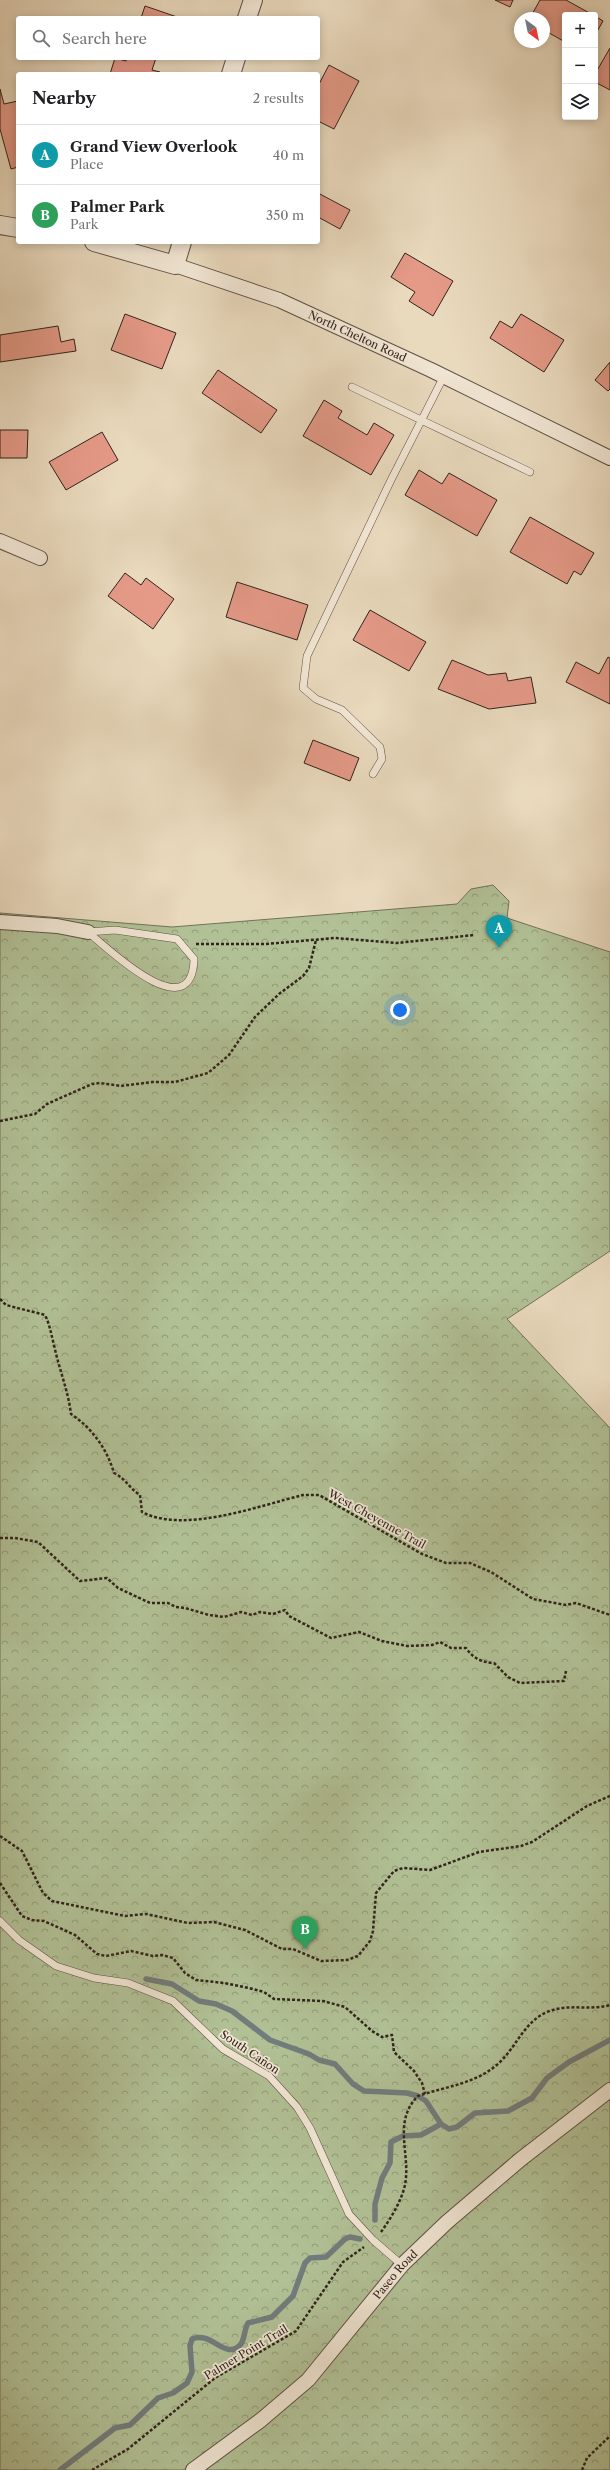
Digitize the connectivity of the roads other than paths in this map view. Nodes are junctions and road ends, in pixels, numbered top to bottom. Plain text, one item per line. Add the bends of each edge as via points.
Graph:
1 (253, 0) edge
2 (248, 16) edge
3 (235, 60) edge
4 (232, 72) edge
5 (0, 225) edge
6 (16, 228) edge
7 (101, 244) edge
8 (181, 244) edge
9 (175, 265) junction
10 (444, 376) junction
11 (352, 387) dead end
12 (421, 421) junction
13 (610, 458) edge
14 (530, 472) dead end
15 (0, 541) edge
16 (40, 558) dead end
17 (373, 774) dead end
18 (0, 922) edge
19 (88, 932) junction
20 (0, 1921) edge
21 (610, 2090) edge
22 (402, 2265) junction
23 (193, 2470) edge

1 - 2 street
3 - 4 street
5 - 6 street
7 - 9 street, North Chelton Road
8 - 9 street
9 - 10 street, North Chelton Road via 279,300
10 - 12 lane
10 - 13 street, North Chelton Road
11 - 12 lane
12 - 14 lane
12 - 17 lane via 307,656 303,688 316,699 342,710 380,746 382,759
15 - 16 street
18 - 19 street via 57,926
19 - 19 lane via 124,963 164,988 179,987 189,981 194,970 194,959 177,939 115,930
20 - 22 lane, South Cañon via 19,1940 56,1966 94,1978 128,1983 173,2001 217,2044 269,2076 297,2107 310,2128 349,2214 373,2240
21 - 22 street, Paseo Road via 521,2159 447,2222
22 - 23 street, Paseo Road via 308,2380 261,2420

